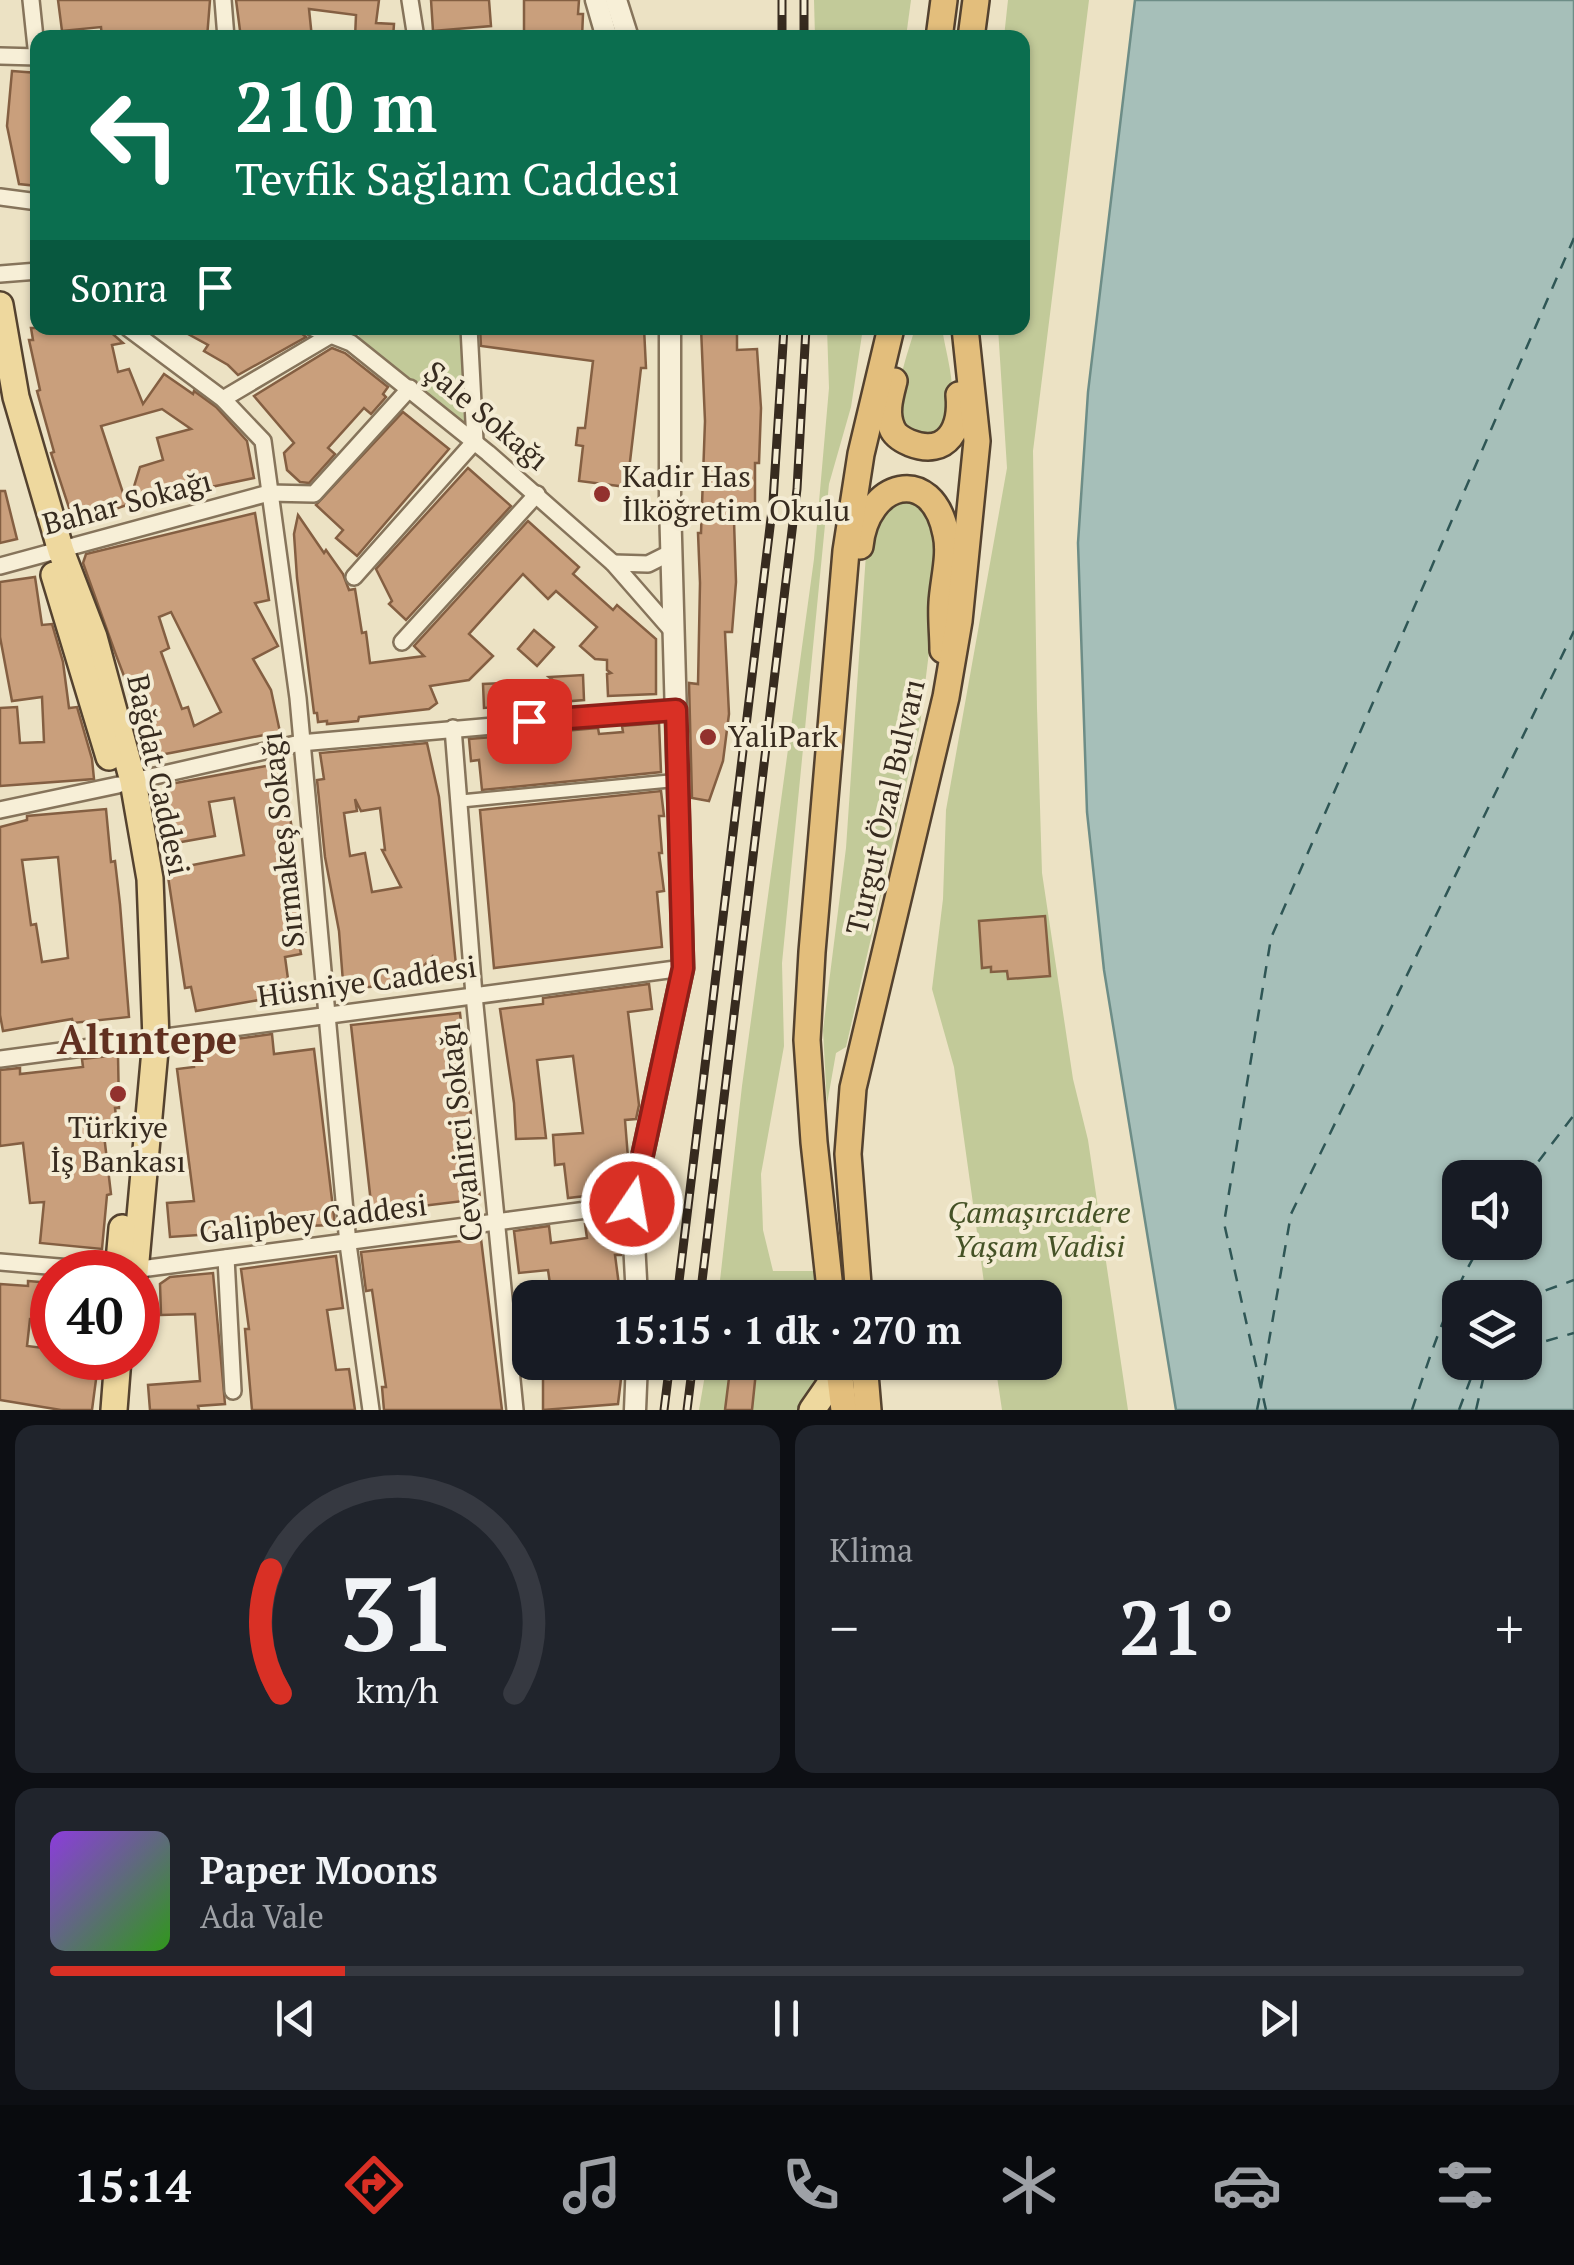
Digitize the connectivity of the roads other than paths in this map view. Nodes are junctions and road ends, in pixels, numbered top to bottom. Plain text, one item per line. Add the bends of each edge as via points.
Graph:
1 (31, 0) edge
2 (222, 0) edge
3 (410, 0) edge
4 (596, 0) edge
5 (616, 0) edge
6 (944, 0) edge
7 (976, 0) edge
8 (34, 30) edge
9 (225, 30) edge
10 (415, 30) edge
11 (605, 30) edge
12 (625, 30) edge
13 (940, 30) edge
14 (973, 30) edge
15 (0, 56) edge
16 (30, 57) edge
17 (0, 197) edge
18 (30, 201) edge
19 (30, 271) edge
20 (0, 274) edge
21 (0, 305) edge
22 (138, 335) edge
23 (331, 335) joint
24 (349, 335) edge
25 (469, 335) edge
26 (670, 335) edge
27 (890, 335) edge
28 (903, 335) edge
29 (955, 335) edge
30 (966, 335) edge
31 (410, 388) junction
32 (0, 394) edge
33 (223, 398) junction
34 (475, 442) junction
35 (268, 492) junction
36 (537, 494) junction
37 (54, 552) junction
38 (672, 552) junction
39 (613, 563) junction
40 (0, 566) edge
41 (354, 576) dead end
42 (675, 634) junction
43 (402, 642) dead end
44 (946, 697) junction
45 (676, 710) junction
46 (453, 728) junction
47 (300, 743) junction
48 (680, 780) junction
49 (125, 783) junction
50 (461, 801) junction
51 (825, 808) junction
52 (0, 810) edge
53 (683, 968) junction
54 (474, 994) junction
55 (328, 1016) junction
56 (150, 1040) junction
57 (1, 1056) edge
58 (632, 1204) junction
59 (498, 1221) junction
60 (348, 1244) junction
61 (129, 1250) edge
62 (226, 1258) junction
63 (0, 1262) edge
64 (30, 1264) edge
65 (160, 1267) edge
66 (635, 1280) edge
67 (829, 1280) edge
68 (858, 1280) edge
69 (116, 1380) edge
70 (131, 1380) edge
71 (636, 1380) edge
72 (830, 1380) edge
73 (840, 1380) edge
74 (866, 1380) edge
75 (233, 1391) dead end
76 (114, 1410) edge
77 (129, 1410) edge
78 (371, 1410) edge
79 (515, 1410) edge
80 (635, 1410) edge
81 (812, 1410) edge
82 (844, 1410) edge
83 (868, 1410) edge

1 - 8 street
2 - 9 street
3 - 10 street
4 - 11 street
5 - 12 street
6 - 13 highway
7 - 14 highway
15 - 16 street
17 - 18 street
19 - 20 street
21 - 37 main road, Bağdat Caddesi
22 - 33 street, Sırmakeş Sokağı
23 - 24 street, Şale Sokağı
23 - 33 street
24 - 31 street, Şale Sokağı
25 - 34 street
26 - 38 street
27 - 51 highway, Turgut Özal Bulvarı via 851,510
28 - 29 highway via 888,406 891,428 898,437 930,447 956,431 961,416
30 - 44 highway, Turgut Özal Bulvarı via 977,441
31 - 34 street, Şale Sokağı
31 - 35 street, Bahar Sokağı via 314,494
32 - 37 main road, Bağdat Caddesi
33 - 35 street, Sırmakeş Sokağı via 263,441
34 - 36 street, Şale Sokağı
34 - 41 street
35 - 37 street, Bahar Sokağı
35 - 47 street, Sırmakeş Sokağı
36 - 39 street, Şale Sokağı
36 - 43 street
37 - 40 street, Bahar Sokağı
37 - 49 main road, Bağdat Caddesi via 94,637
38 - 39 street via 648,564
38 - 42 street
39 - 42 street, Şale Sokağı
42 - 45 street
44 - 51 highway via 942,608 948,536 936,505 906,488 876,501 861,538 846,725
44 - 68 highway, Turgut Özal Bulvarı via 853,1088 848,1154
45 - 46 street
45 - 48 street
46 - 47 street
46 - 50 street, Cevahirci Sokağı
47 - 49 street
47 - 55 street, Sırmakeş Sokağı
48 - 50 street
48 - 53 street
49 - 52 street
49 - 56 main road, Bağdat Caddesi via 150,879
50 - 54 street, Cevahirci Sokağı
51 - 67 highway, Turgut Özal Bulvarı via 807,1040
53 - 54 street, Hüsniye Caddesi
53 - 58 street
54 - 55 street, Hüsniye Caddesi
54 - 59 street, Cevahirci Sokağı
55 - 56 street, Hüsniye Caddesi
55 - 60 street, Sırmakeş Sokağı
56 - 57 street, Hüsniye Caddesi
56 - 61 main road, Bağdat Caddesi
58 - 59 street, Galipbey Caddesi
58 - 66 street
59 - 60 street, Galipbey Caddesi
59 - 79 street, Cevahirci Sokağı
60 - 62 street, Galipbey Caddesi
60 - 78 street, Sırmakeş Sokağı
62 - 65 street, Galipbey Caddesi
62 - 75 street
63 - 64 street, Galipbey Caddesi
69 - 76 main road
70 - 77 main road
71 - 80 street
72 - 81 main road
73 - 82 highway
74 - 83 highway

